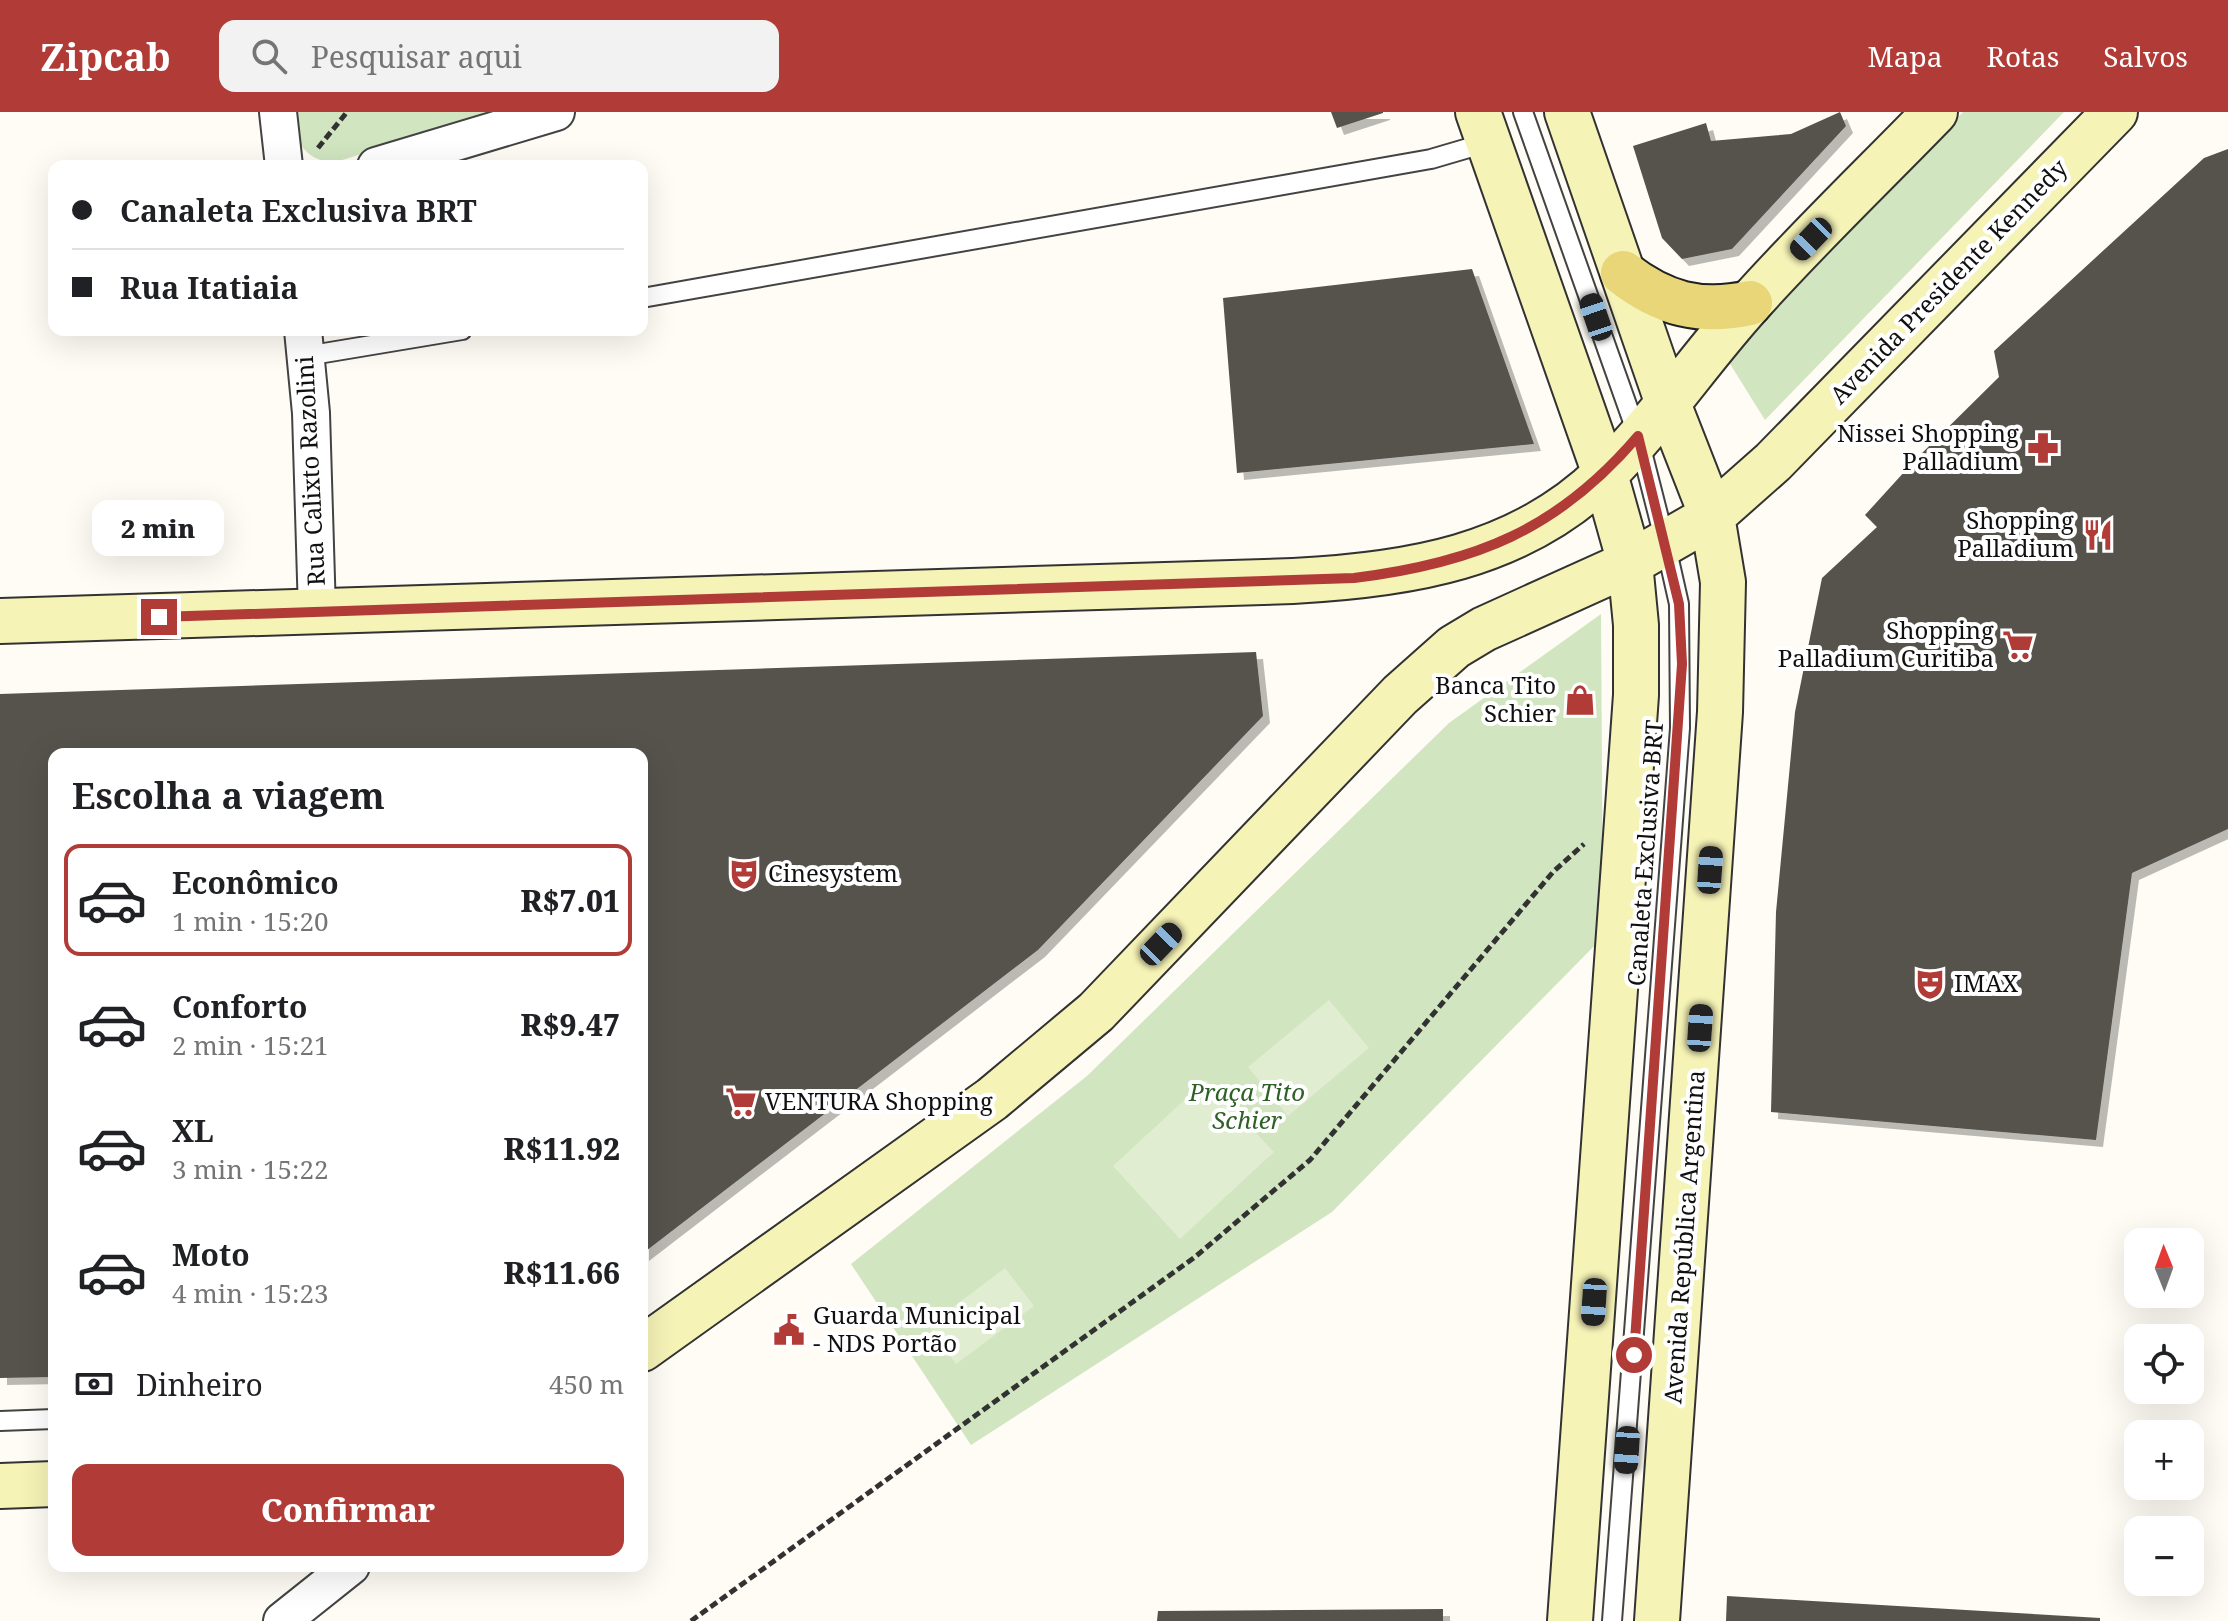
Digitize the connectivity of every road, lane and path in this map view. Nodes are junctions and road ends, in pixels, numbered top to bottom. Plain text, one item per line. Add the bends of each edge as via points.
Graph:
1 (278, 112) edge
2 (347, 112) edge
3 (556, 112) edge
4 (1523, 112) edge
5 (1567, 112) edge
6 (1935, 112) edge
7 (2115, 112) edge
8 (1484, 127) edge
9 (295, 160) edge
10 (296, 160) edge
11 (396, 160) edge
12 (1623, 273) junction
13 (648, 297) edge
14 (1750, 303) junction
15 (390, 336) edge
16 (305, 343) edge
17 (1667, 401) junction
18 (1638, 436) junction
19 (1605, 474) junction
20 (1712, 516) junction
21 (1648, 552) junction
22 (317, 612) junction
23 (0, 621) edge
24 (1628, 802) junction
25 (648, 1345) edge
26 (48, 1419) edge
27 (0, 1421) edge
28 (48, 1484) edge
29 (0, 1485) edge
30 (343, 1572) edge
31 (282, 1621) edge
32 (691, 1621) edge
33 (1570, 1621) edge
34 (1612, 1621) edge
35 (1657, 1621) edge

1 - 9 street
2 - 10 path
3 - 11 street
4 - 18 lane, Canaleta Exclusiva BRT
5 - 12 main road, Avenida República Argentina
6 - 14 main road
7 - 20 main road, Avenida Presidente Kennedy via 1773,462
8 - 13 lane via 1431,159
8 - 19 main road
12 - 14 main road via 1642,288 1685,307 1709,310
12 - 17 main road, Avenida República Argentina
14 - 17 main road
15 - 16 lane
16 - 22 street, Rua Calixto Razolini
17 - 18 main road
17 - 20 main road, Avenida República Argentina
18 - 19 main road
18 - 21 lane, Canaleta Exclusiva BRT
19 - 21 main road
19 - 22 main road via 1518,535 1421,569 1354,578
20 - 21 main road, Avenida Presidente Kennedy
20 - 35 main road, Avenida República Argentina via 1723,582 1721,698
21 - 24 main road
21 - 25 main road, Avenida Presidente Kennedy via 1454,647 1400,695 1096,1012 992,1099
21 - 34 lane, Canaleta Exclusiva BRT via 1679,604 1680,728
22 - 23 main road
24 - 32 path via 1553,872 1331,1136 1258,1207
24 - 33 main road
26 - 27 lane
28 - 29 main road
30 - 31 street

